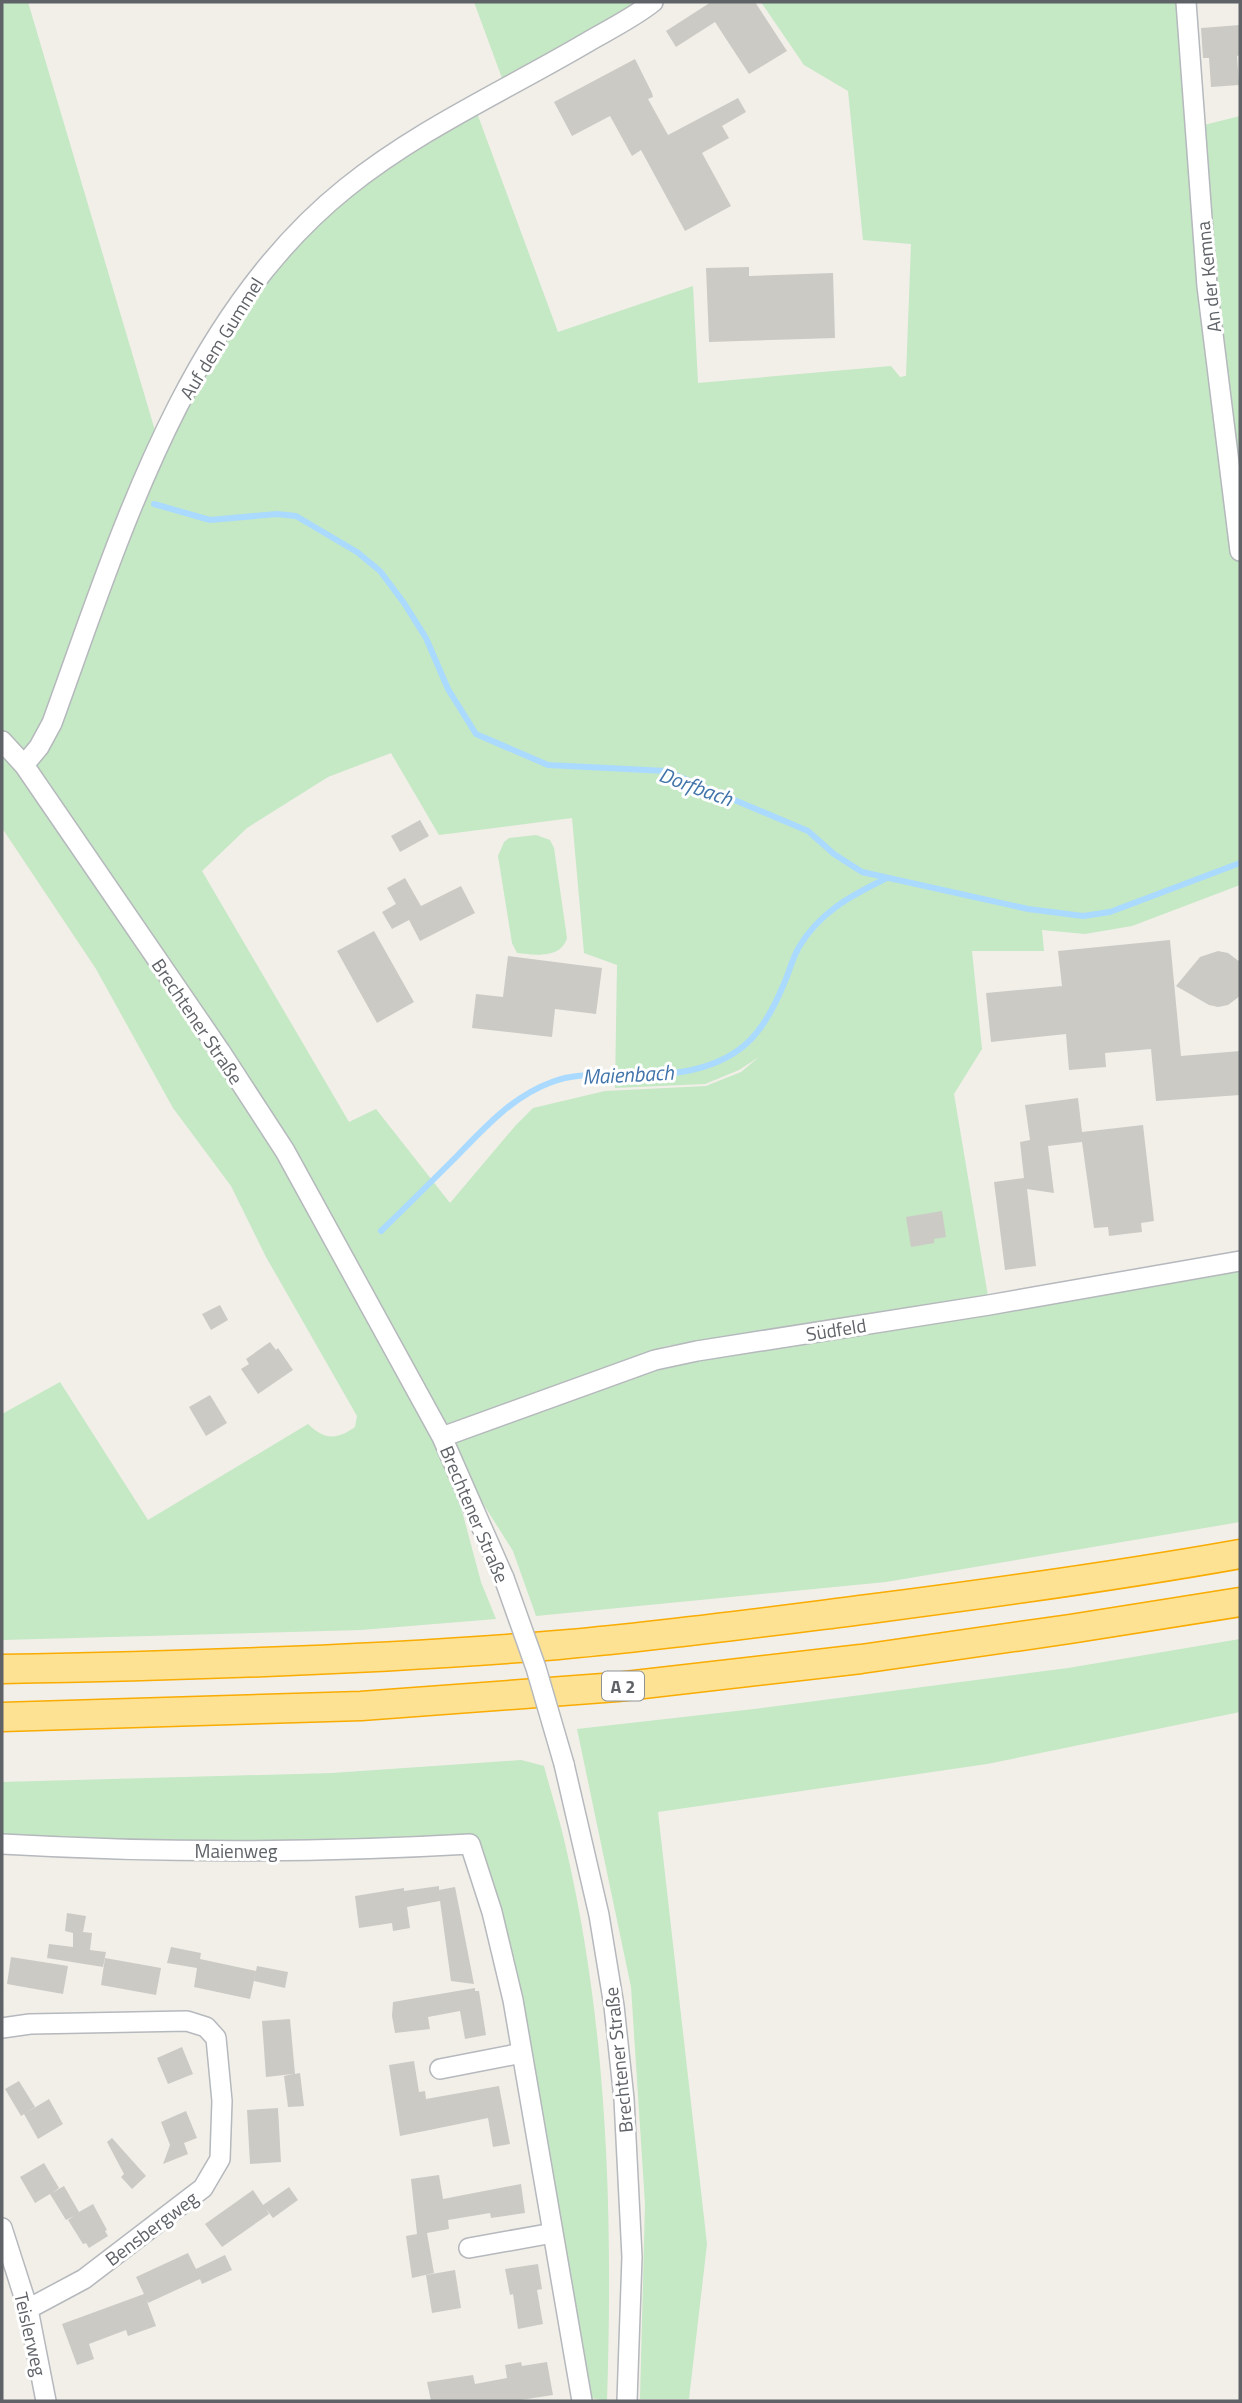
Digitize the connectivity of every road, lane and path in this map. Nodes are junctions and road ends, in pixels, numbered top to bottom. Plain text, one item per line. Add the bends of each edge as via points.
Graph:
1 (653, 2) edge
2 (1186, 2) edge
3 (1240, 551) edge
4 (2, 741) edge
5 (23, 765) junction
6 (1240, 1261) edge
7 (442, 1437) junction
8 (1240, 1554) edge
9 (1240, 1601) edge
10 (2, 1669) edge
11 (2, 1717) edge
12 (2, 1843) edge
13 (2, 2028) edge
14 (522, 2053) junction
15 (440, 2069) dead end
16 (2, 2228) edge
17 (553, 2233) junction
18 (469, 2248) dead end
19 (28, 2309) junction
20 (46, 2401) edge
21 (582, 2401) edge
22 (627, 2401) edge

1 - 5 street, Auf dem Gummel via 402,148 346,188 257,278 204,360 160,445 114,551 52,723
2 - 3 street, An der Kemna via 1207,286
4 - 5 street, Brechtener Straße
5 - 7 street, Brechtener Straße via 285,1151
6 - 7 street, Südfeld via 655,1360
7 - 22 street, Brechtener Straße, bridge via 504,1578 536,1668 599,1915 624,2099 632,2257
8 - 10 highway via 962,1597 559,1645 258,1664
9 - 11 highway, A 2 via 874,1657 617,1687 361,1706
12 - 14 street, Maienweg via 114,1850 385,1849 470,1844 492,1912
13 - 19 street, Bensbergweg via 187,2021 206,2028 216,2038 222,2101 220,2160 203,2188 84,2279
14 - 15 street
14 - 17 street
16 - 19 street, Teislerweg
17 - 18 street
17 - 21 street
19 - 20 street, Teislerweg

